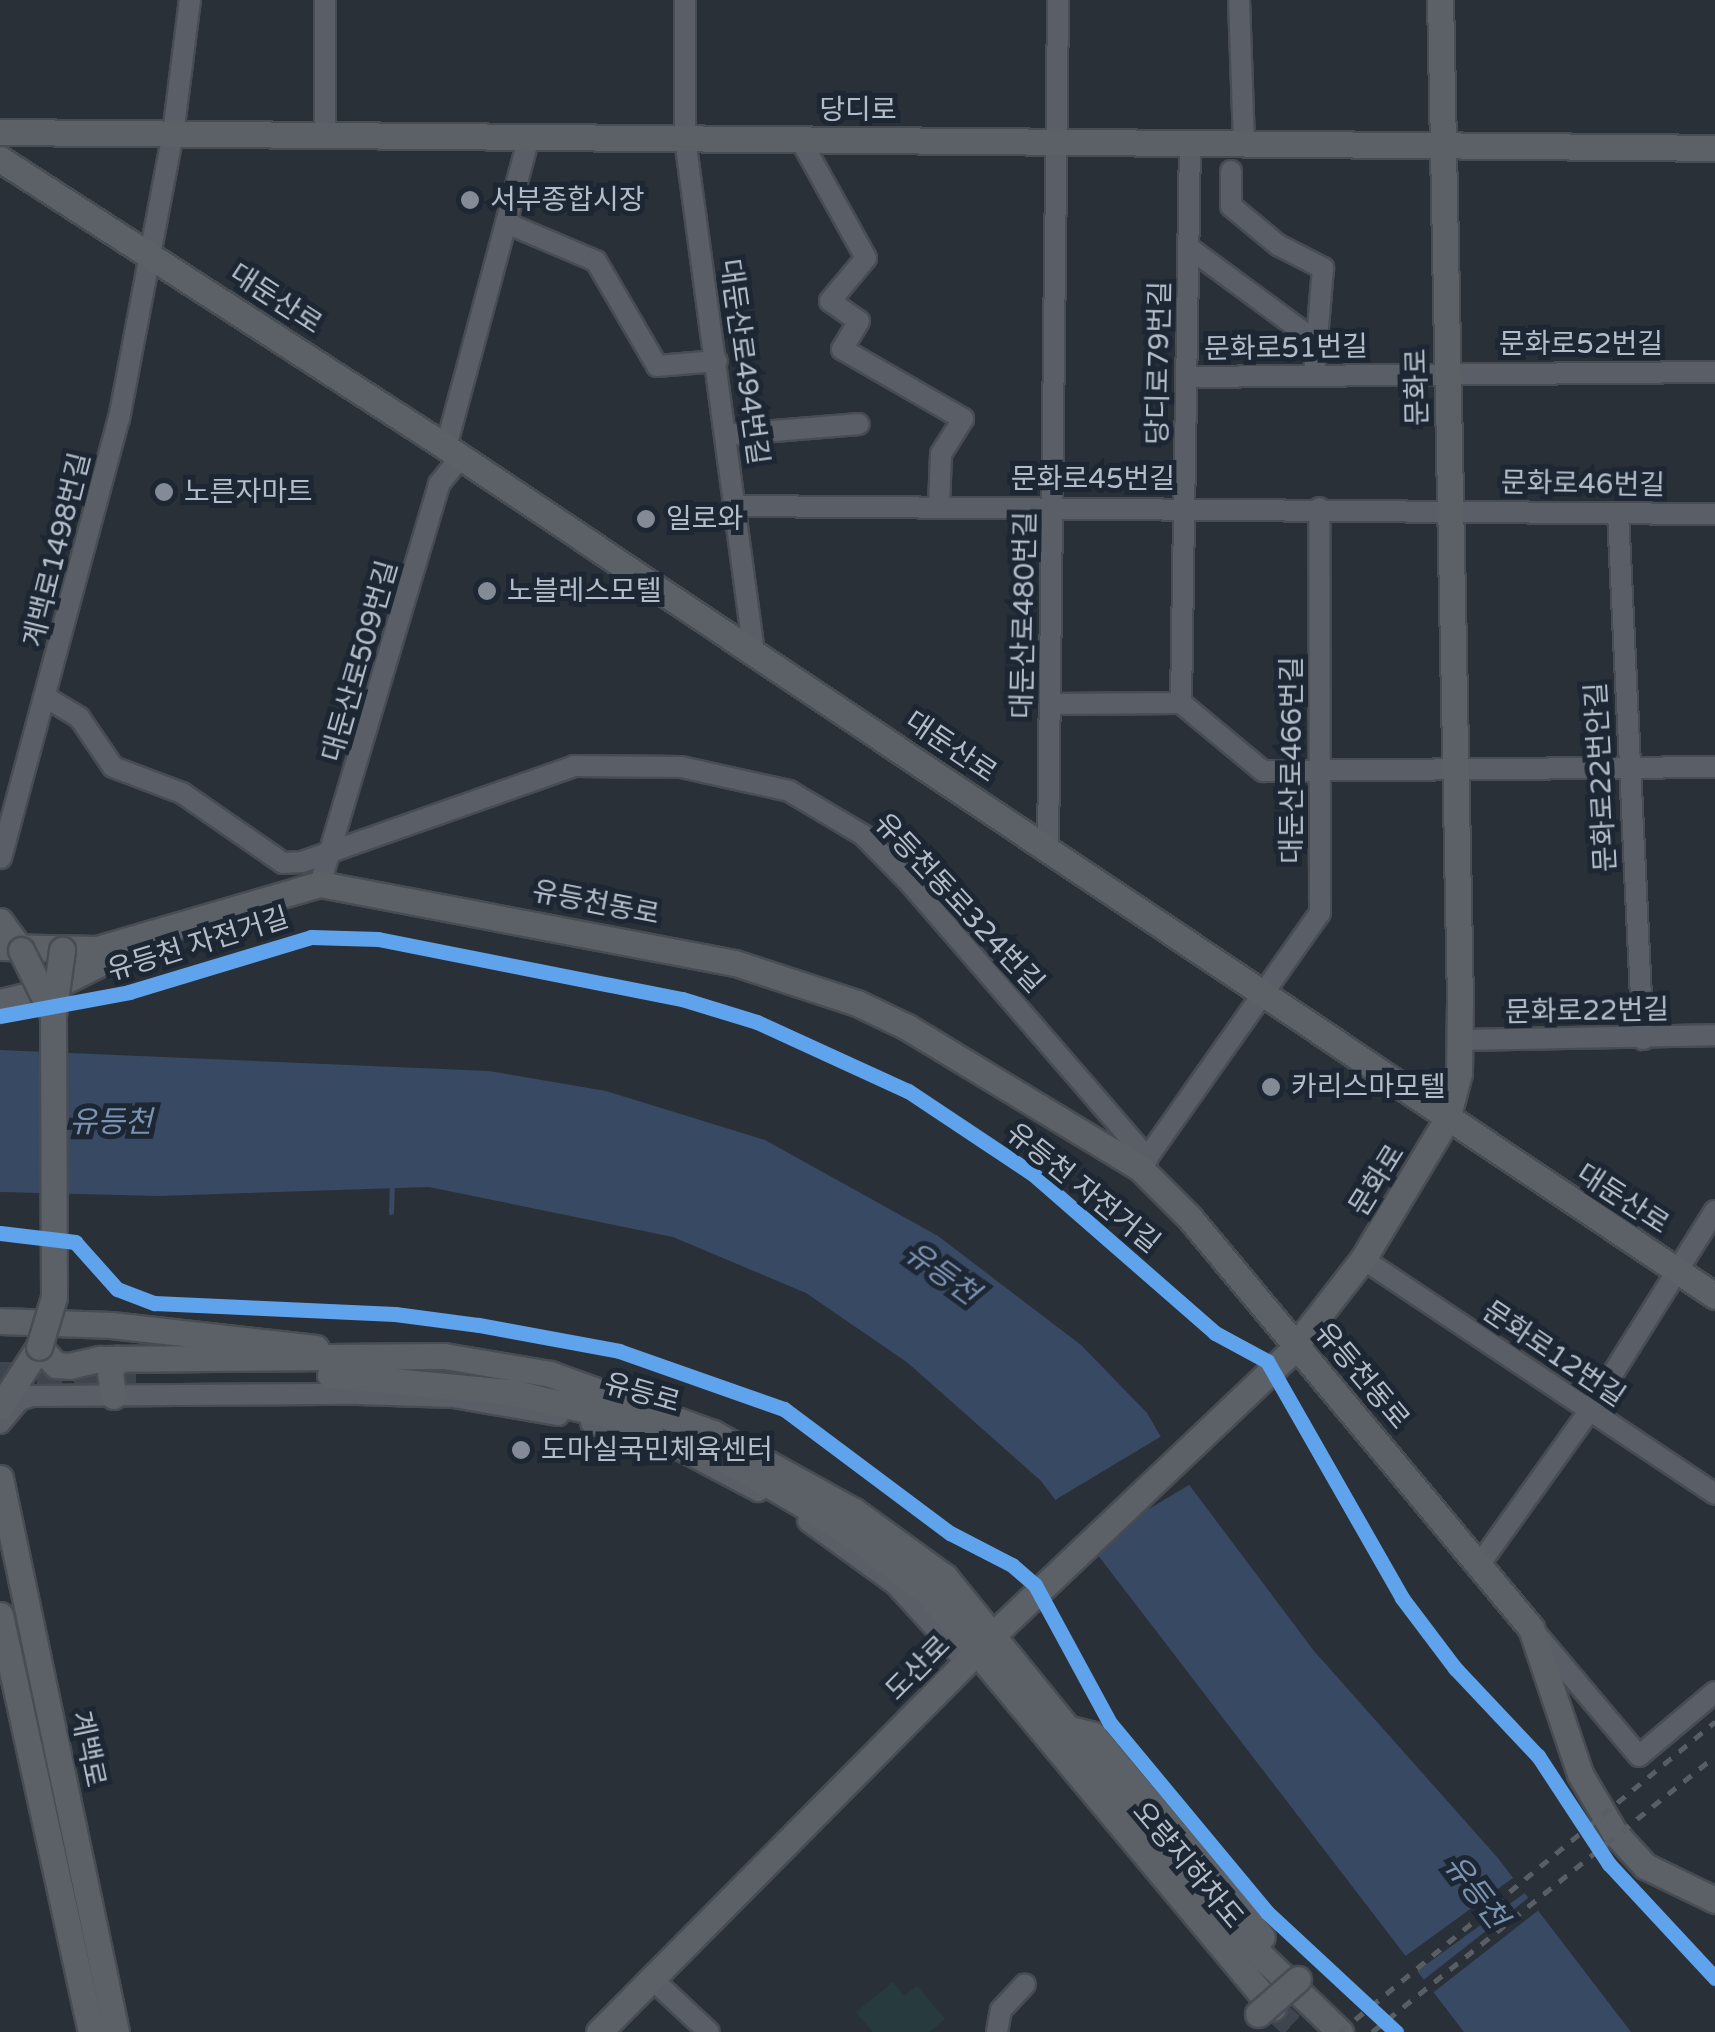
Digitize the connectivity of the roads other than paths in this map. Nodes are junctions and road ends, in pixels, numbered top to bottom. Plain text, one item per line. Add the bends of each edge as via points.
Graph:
1 (190, 0) edge
2 (325, 0) edge
3 (685, 0) edge
4 (1058, 0) edge
5 (1240, 0) edge
6 (1440, 0) edge
7 (0, 132) edge
8 (173, 134) junction
9 (325, 136) junction
10 (529, 138) junction
11 (686, 139) junction
12 (800, 139) junction
13 (1058, 142) junction
14 (1190, 144) junction
15 (1244, 144) junction
16 (1441, 146) junction
17 (1715, 148) edge
18 (0, 159) edge
19 (1230, 171) dead end
20 (511, 225) junction
21 (1188, 247) junction
22 (151, 252) junction
23 (1317, 342) junction
24 (716, 360) junction
25 (1448, 372) junction
26 (1715, 372) edge
27 (1314, 375) junction
28 (1186, 377) junction
29 (859, 424) dead end
30 (726, 435) junction
31 (454, 452) junction
32 (736, 506) junction
33 (939, 506) junction
34 (1053, 506) junction
35 (1184, 506) junction
36 (1319, 508) junction
37 (1450, 509) junction
38 (1618, 513) junction
39 (1715, 514) edge
40 (754, 652) junction
41 (47, 698) junction
42 (1182, 703) junction
43 (1050, 704) junction
44 (1715, 767) edge
45 (1627, 770) junction
46 (1320, 773) junction
47 (1455, 773) junction
48 (1048, 848) junction
49 (331, 852) junction
50 (0, 858) edge
51 (320, 884) junction
52 (0, 921) edge
53 (157, 933) junction
54 (10, 949) edge
55 (62, 950) junction
56 (1261, 994) junction
57 (0, 1002) edge
58 (52, 1015) junction
59 (1715, 1035) edge
60 (1642, 1039) junction
61 (1460, 1040) junction
62 (1447, 1119) junction
63 (1144, 1163) junction
64 (1715, 1211) edge
65 (1363, 1259) junction
66 (1680, 1272) junction
67 (1715, 1296) edge
68 (0, 1322) edge
69 (39, 1348) junction
70 (1293, 1350) junction
71 (385, 1357) junction
72 (118, 1359) junction
73 (145, 1375) tunnel mouth
74 (114, 1396) junction
75 (0, 1407) edge
76 (1590, 1410) junction
77 (0, 1423) edge
78 (708, 1456) junction
79 (0, 1478) edge
80 (1715, 1494) edge
81 (1479, 1565) junction
82 (0, 1615) edge
83 (1531, 1628) junction
84 (984, 1644) junction
85 (1715, 1692) edge
86 (1062, 1742) junction
87 (1715, 1900) edge
88 (651, 1978) junction
89 (1025, 1984) dead end
90 (91, 2032) edge
91 (116, 2032) edge
92 (599, 2032) edge
93 (709, 2032) edge
94 (998, 2032) edge
95 (1340, 2032) edge

1 - 8 street
2 - 9 street
3 - 11 street, 대둔산로494번길
4 - 13 street, 대둔산로480번길
5 - 15 street
6 - 16 main road, 문화로
7 - 8 main road, 당디로
8 - 9 main road, 당디로
8 - 22 street
9 - 10 main road, 당디로
10 - 11 main road, 당디로
10 - 20 street, 대둔산로509번길
11 - 12 main road, 당디로
11 - 24 street, 대둔산로494번길
12 - 13 main road, 당디로
12 - 33 street via 866,258 830,302 859,321 842,348 962,419 941,454
13 - 14 main road, 당디로
13 - 34 street, 대둔산로480번길
14 - 15 main road, 당디로
14 - 21 street, 당디로79번길
15 - 16 main road, 당디로
16 - 17 main road, 당디로
16 - 25 main road, 문화로
18 - 22 main road, 대둔산로
19 - 23 street via 1231,206 1278,246 1323,268
20 - 24 street via 596,260 657,366
20 - 31 street, 대둔산로509번길
21 - 23 street
21 - 28 street, 당디로79번길
22 - 31 main road, 대둔산로
22 - 41 street, 계백로1498번길 via 119,420
23 - 27 street
24 - 30 street, 대둔산로494번길
25 - 26 street, 문화로52번길
25 - 27 street, 문화로51번길
25 - 37 main road, 문화로
27 - 28 street, 문화로51번길
28 - 35 street, 당디로79번길
29 - 30 street
30 - 32 street, 대둔산로494번길
31 - 40 main road, 대둔산로
31 - 49 street, 대둔산로509번길
32 - 33 street, 문화로45번길
32 - 40 street, 대둔산로494번길
33 - 34 street, 문화로45번길
34 - 35 street, 문화로45번길
34 - 43 street, 대둔산로480번길
35 - 36 street, 문화로45번길
35 - 42 street, 당디로79번길
36 - 37 street, 문화로45번길
36 - 46 street, 대둔산로466번길
37 - 38 street, 문화로46번길
37 - 47 main road, 문화로
38 - 39 street, 문화로46번길
38 - 45 street, 문화로22번안길
40 - 48 main road, 대둔산로
41 - 49 street, 유등천동로324번길 via 79,717 113,767 182,793 283,863
41 - 50 street, 계백로1498번길
42 - 43 street
42 - 46 street via 1263,771
43 - 48 street, 대둔산로480번길
44 - 45 street
45 - 47 street
45 - 60 street, 문화로22번안길
46 - 47 street
46 - 56 street, 대둔산로466번길 via 1320,913
47 - 61 main road, 문화로
48 - 56 main road, 대둔산로
49 - 51 street, 대둔산로509번길
49 - 63 street, 유등천동로324번길 via 574,766 681,767 789,791 863,836 910,882
51 - 53 main road, 유등천동로 via 239,903
51 - 63 main road, 유등천동로 via 735,963 857,1003
52 - 54 main road
53 - 55 main road, 유등천동로 via 97,949
53 - 57 main road via 42,992
54 - 55 main road, 유등천동로
54 - 58 main road, bridge
55 - 58 main road, bridge
56 - 62 main road, 대둔산로
56 - 63 street
58 - 69 main road, bridge via 54,1298
59 - 60 street, 문화로22번길
60 - 61 street, 문화로22번길
61 - 62 main road, 문화로
62 - 65 main road, 문화로
62 - 66 main road, 대둔산로
63 - 70 main road, 유등천동로
64 - 66 street
65 - 70 main road, 문화로
65 - 76 street, 문화로12번길
66 - 67 main road, 대둔산로
66 - 76 street
68 - 71 main road via 111,1325
69 - 72 main road via 56,1365
69 - 75 main road
70 - 81 main road, 유등천동로
70 - 84 main road, 도산로
71 - 72 main road
71 - 84 main road, 유등로 via 444,1356 550,1374 713,1433 854,1511 945,1577
72 - 74 main road via 110,1370
73 - 78 main road, 유등로 via 358,1375 453,1384 603,1411
74 - 77 street via 32,1396 19,1400
74 - 78 street via 452,1397 578,1420
76 - 80 street, 문화로12번길
76 - 81 street
78 - 84 main road, 유등로 via 891,1564
79 - 91 main road, 계백로
81 - 83 main road, 유등천동로
82 - 90 main road, 계백로
83 - 85 street, 유등천동로 via 1639,1756
83 - 87 main road, 유등천동로 via 1580,1774 1614,1832 1646,1866
84 - 86 main road, 유등로
84 - 88 main road, 도산로
86 - 86 main road, bridge via 1051,1765 1265,2011 1298,1979 1093,1736
86 - 95 main road, 오량지하차도 via 1216,1912
88 - 92 main road, 도산로
88 - 93 street
89 - 94 street via 1001,2010

